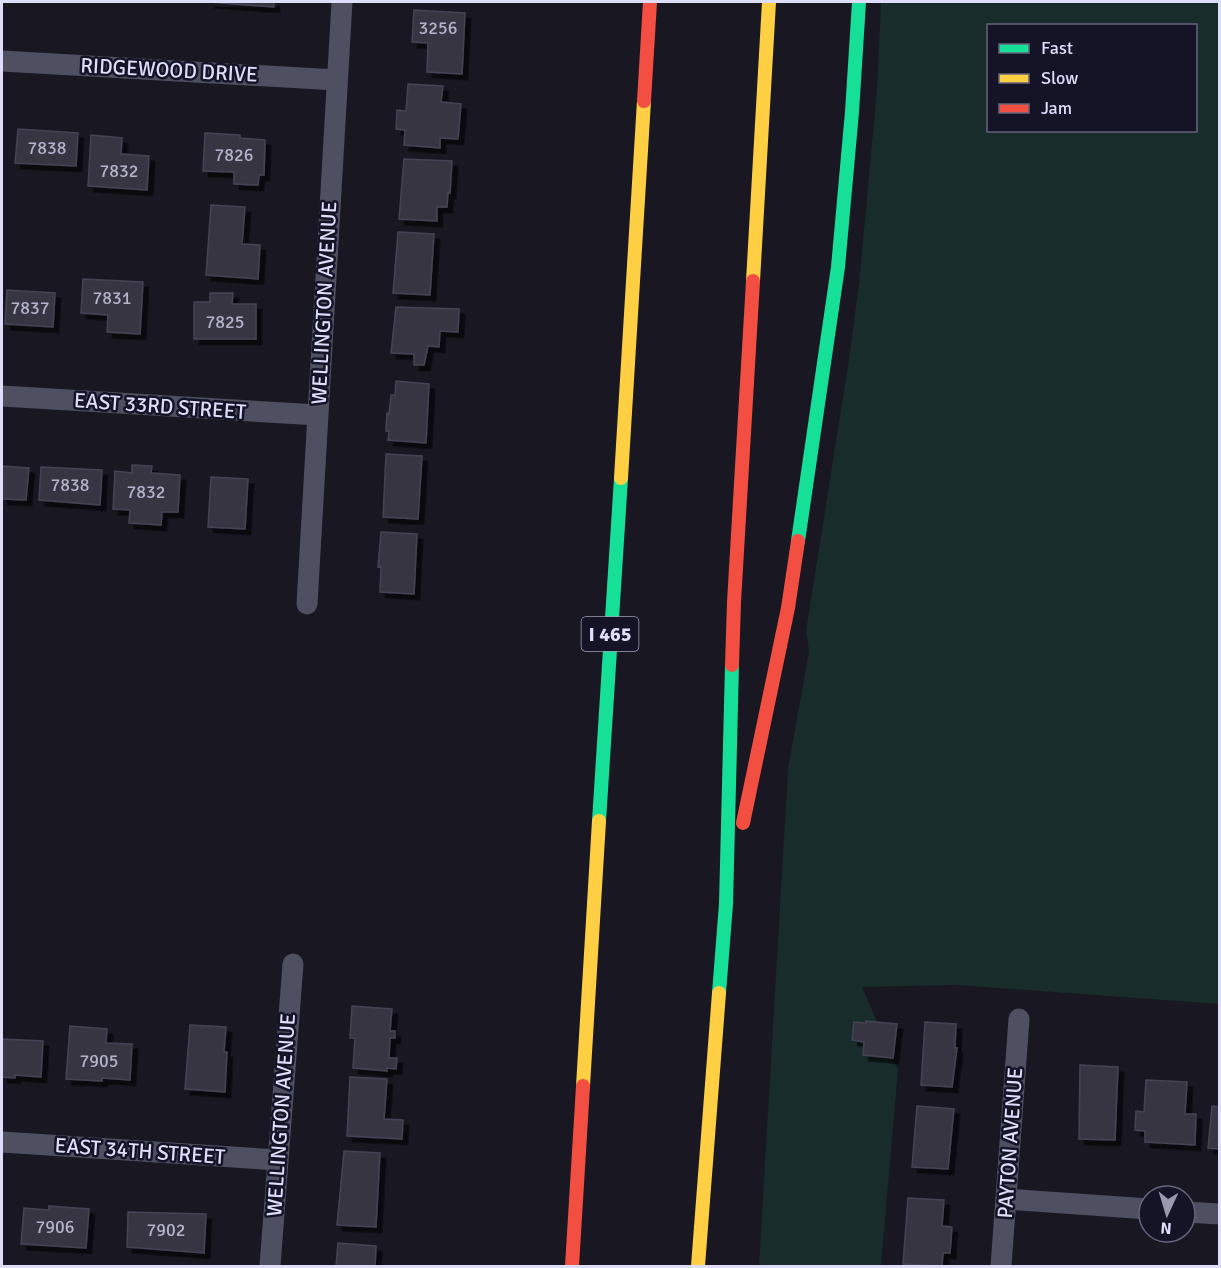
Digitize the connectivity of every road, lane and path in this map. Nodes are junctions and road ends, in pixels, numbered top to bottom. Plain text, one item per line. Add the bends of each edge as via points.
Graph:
1 (342, 2) edge
2 (650, 2) edge
3 (769, 2) edge
4 (858, 2) edge
5 (2, 61) edge
6 (337, 80) junction
7 (2, 396) edge
8 (318, 416) junction
9 (307, 604) dead end
10 (726, 904) junction
11 (292, 964) dead end
12 (1018, 1019) dead end
13 (2, 1142) edge
14 (278, 1160) junction
15 (1006, 1199) junction
16 (1137, 1208) edge
17 (1197, 1213) edge
18 (1220, 1214) edge
19 (270, 1266) edge
20 (572, 1266) edge
21 (698, 1266) edge
22 (1001, 1266) edge

1 - 6 street, WELLINGTON AVENUE
2 - 20 highway, I 465
3 - 10 highway via 734,602
4 - 10 highway via 838,267 792,585
5 - 6 street, RIDGEWOOD DRIVE
6 - 8 street, WELLINGTON AVENUE
7 - 8 street, EAST 33RD STREET
8 - 9 street, WELLINGTON AVENUE
10 - 21 highway
11 - 14 street, WELLINGTON AVENUE
12 - 15 street, PAYTON AVENUE
13 - 14 street, EAST 34TH STREET
14 - 19 street, WELLINGTON AVENUE
15 - 16 street
15 - 22 street, PAYTON AVENUE
17 - 18 street

